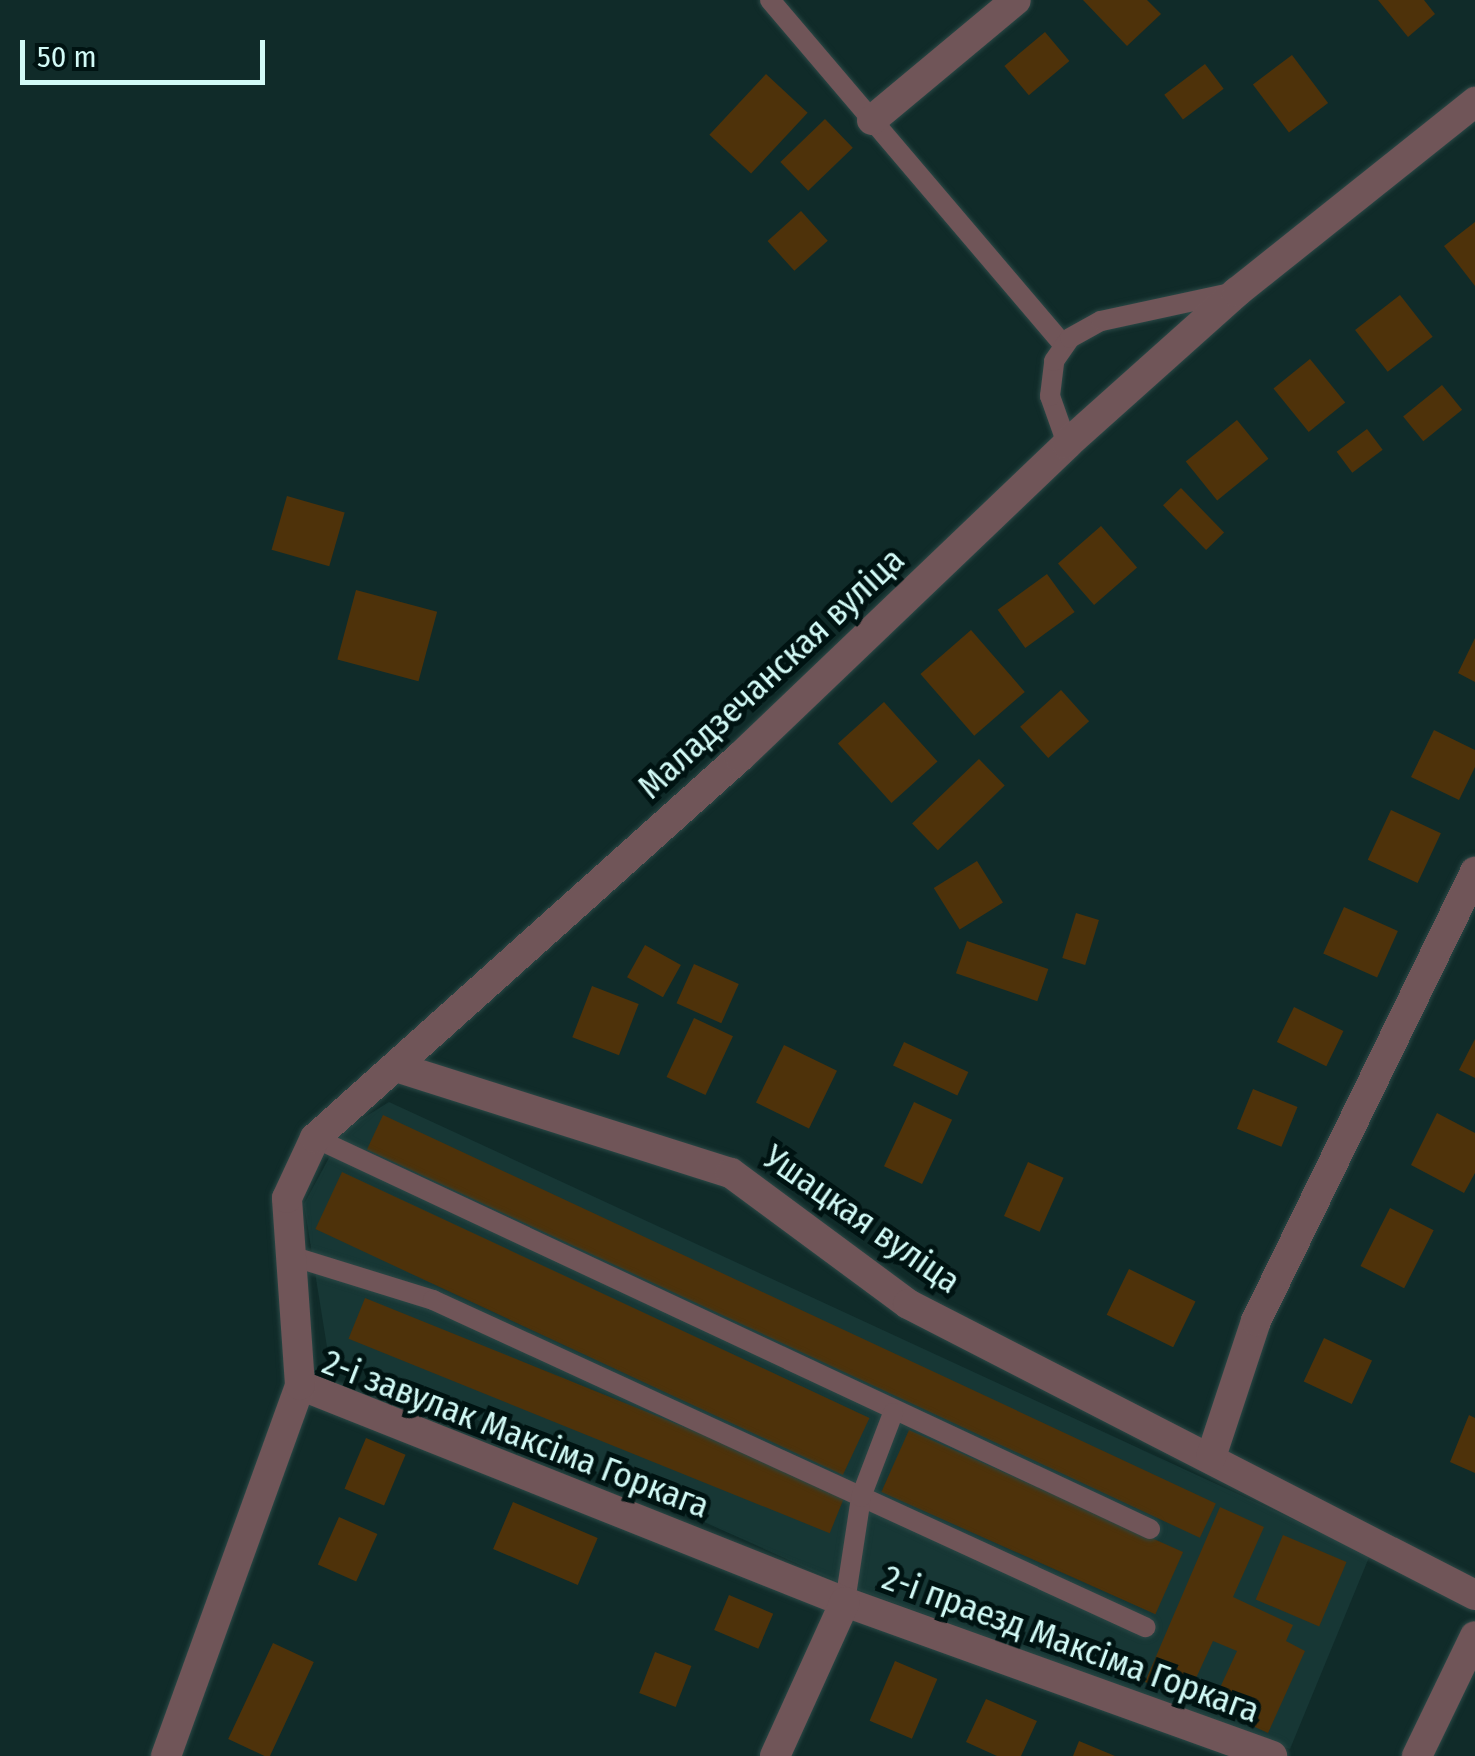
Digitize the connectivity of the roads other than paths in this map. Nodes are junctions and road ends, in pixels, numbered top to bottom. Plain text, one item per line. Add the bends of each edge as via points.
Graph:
1 (770, 0) edge
2 (1016, 0) edge
3 (1475, 102) edge
4 (872, 120) junction
5 (1237, 292) junction
6 (1064, 346) junction
7 (1067, 444) junction
8 (1475, 872) edge
9 (396, 1067) junction
10 (315, 1138) junction
11 (288, 1255) junction
12 (300, 1384) junction
13 (892, 1413) junction
14 (1212, 1457) junction
15 (861, 1497) junction
16 (1150, 1529) dead end
17 (1475, 1594) edge
18 (844, 1602) junction
19 (1145, 1627) dead end
20 (1475, 1636) edge
21 (166, 1756) edge
22 (776, 1756) edge
23 (1272, 1756) edge
24 (1416, 1756) edge

1 - 4 lane
2 - 4 street
3 - 5 street, Маладзечанская вуліца
4 - 6 lane
5 - 6 lane via 1102,321
5 - 7 street, Маладзечанская вуліца
6 - 7 lane via 1054,361 1050,396
7 - 9 street, Маладзечанская вуліца via 740,757
8 - 14 street via 1256,1321
9 - 10 street, Маладзечанская вуліца
9 - 14 street, Ушацкая вуліца via 731,1173 908,1304
10 - 11 street, Маладзечанская вуліца via 287,1198
10 - 13 lane
11 - 12 street, Маладзечанская вуліца
11 - 15 lane via 432,1300
12 - 18 street, 2-і завулак Максіма Горкага
12 - 21 street, 2-і завулак Максіма Горкага
13 - 15 lane
13 - 16 lane
14 - 17 street, Ушацкая вуліца
15 - 18 lane
15 - 19 lane
18 - 22 street
18 - 23 street, 2-і праезд Максіма Горкага
20 - 24 street

